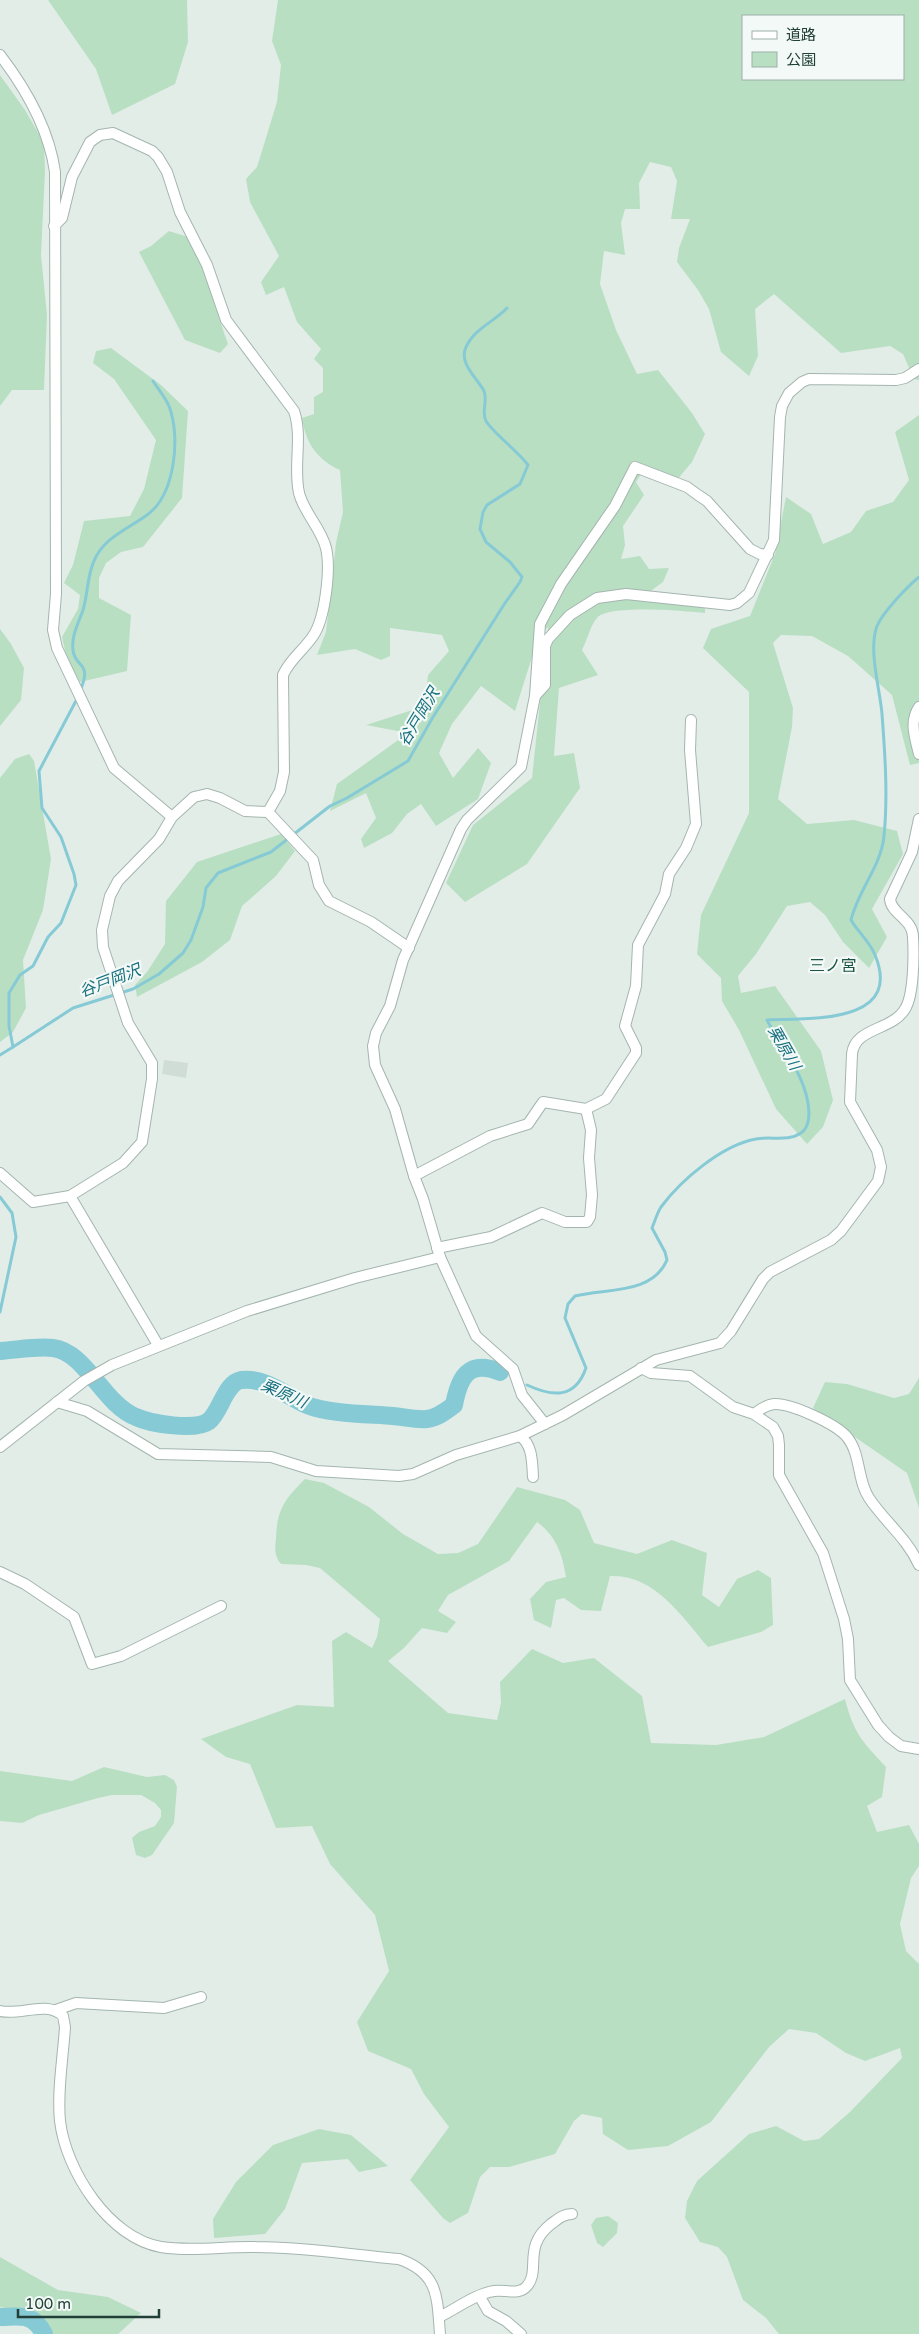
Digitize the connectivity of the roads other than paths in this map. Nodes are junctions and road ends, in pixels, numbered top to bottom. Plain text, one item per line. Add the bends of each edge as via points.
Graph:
1 (0, 55) edge
2 (54, 226) junction
3 (919, 369) edge
4 (768, 554) junction
5 (535, 696) junction
6 (919, 707) edge
7 (691, 720) dead end
8 (919, 754) edge
9 (268, 812) junction
10 (172, 817) junction
11 (919, 819) edge
12 (409, 948) junction
13 (586, 1109) junction
14 (0, 1173) edge
15 (414, 1176) junction
16 (70, 1196) junction
17 (439, 1253) junction
18 (158, 1345) junction
19 (641, 1368) junction
20 (57, 1402) junction
21 (754, 1414) junction
22 (545, 1424) junction
23 (520, 1436) junction
24 (0, 1447) edge
25 (533, 1477) dead end
26 (919, 1565) edge
27 (0, 1572) edge
28 (221, 1606) dead end
29 (919, 1750) edge
30 (201, 1997) dead end
31 (56, 2010) junction
32 (0, 2011) edge
33 (572, 2214) dead end
34 (480, 2297) junction
35 (439, 2318) junction
36 (440, 2334) edge
37 (521, 2334) edge

1 - 2 street via 48,139 55,172
2 - 9 street via 62,218 72,177 90,142 100,135 113,133 152,151 167,172 180,212 207,265 226,320 294,410 298,424 297,478 300,495 326,547 328,563 319,625 302,650 289,662 284,675 284,772 280,791
2 - 10 street via 56,594 53,630 57,648 106,756 118,773
3 - 4 street via 896,380 810,379 789,393 782,406 774,540
4 - 5 street via 748,593 737,603 617,593 579,607 548,639 545,685
4 - 5 street via 750,549 707,501 687,487 635,467 615,506 543,616 538,630
5 - 12 street via 521,767 463,824
6 - 8 street via 913,725
7 - 13 street via 696,824 686,848 669,874 665,894 638,945 636,986 625,1026 636,1053 606,1099
9 - 10 street via 245,811 206,794 188,801
9 - 12 street via 313,860 319,885 329,901 371,922
10 - 16 street via 159,839 118,881 110,896 102,930 107,963 128,1023 152,1063 142,1142 123,1163
11 - 19 street via 912,852 890,898 912,929 910,997 899,1018 863,1035 853,1047 852,1054 850,1102 879,1155 878,1182 831,1240 770,1272 763,1279 731,1332 720,1343 656,1360
12 - 15 street via 373,1046 375,1065 395,1109
13 - 15 street via 543,1102 528,1124 490,1136
13 - 17 street via 591,1130 592,1195 587,1222 566,1222 542,1213 490,1237
14 - 16 street via 33,1202
15 - 17 street
16 - 18 street
17 - 18 street via 247,1311
17 - 22 street via 476,1336 513,1369 522,1395
18 - 20 street via 84,1380
19 - 21 street via 651,1373 690,1376 733,1407
19 - 22 street
20 - 23 street via 86,1411 158,1454 271,1457 334,1473 395,1477 413,1474 456,1455
20 - 24 street
21 - 26 street via 775,1404 788,1407 826,1422 847,1436 865,1491 912,1549
21 - 29 street via 768,1423 778,1436 778,1468 782,1481 822,1553 848,1639 850,1680 889,1737 901,1746
22 - 23 street
23 - 25 street via 526,1440 531,1454
27 - 28 street via 25,1584 74,1617 92,1664 121,1656
30 - 31 street via 164,2008 76,2003
31 - 32 street
31 - 35 street via 63,2016 65,2027 59,2103 63,2138 80,2179 117,2225 145,2242 185,2249 257,2246 400,2258 415,2264 432,2282
33 - 34 street via 562,2216 536,2241 528,2286 517,2292 496,2290
34 - 35 street
34 - 37 street via 488,2311
35 - 36 street

